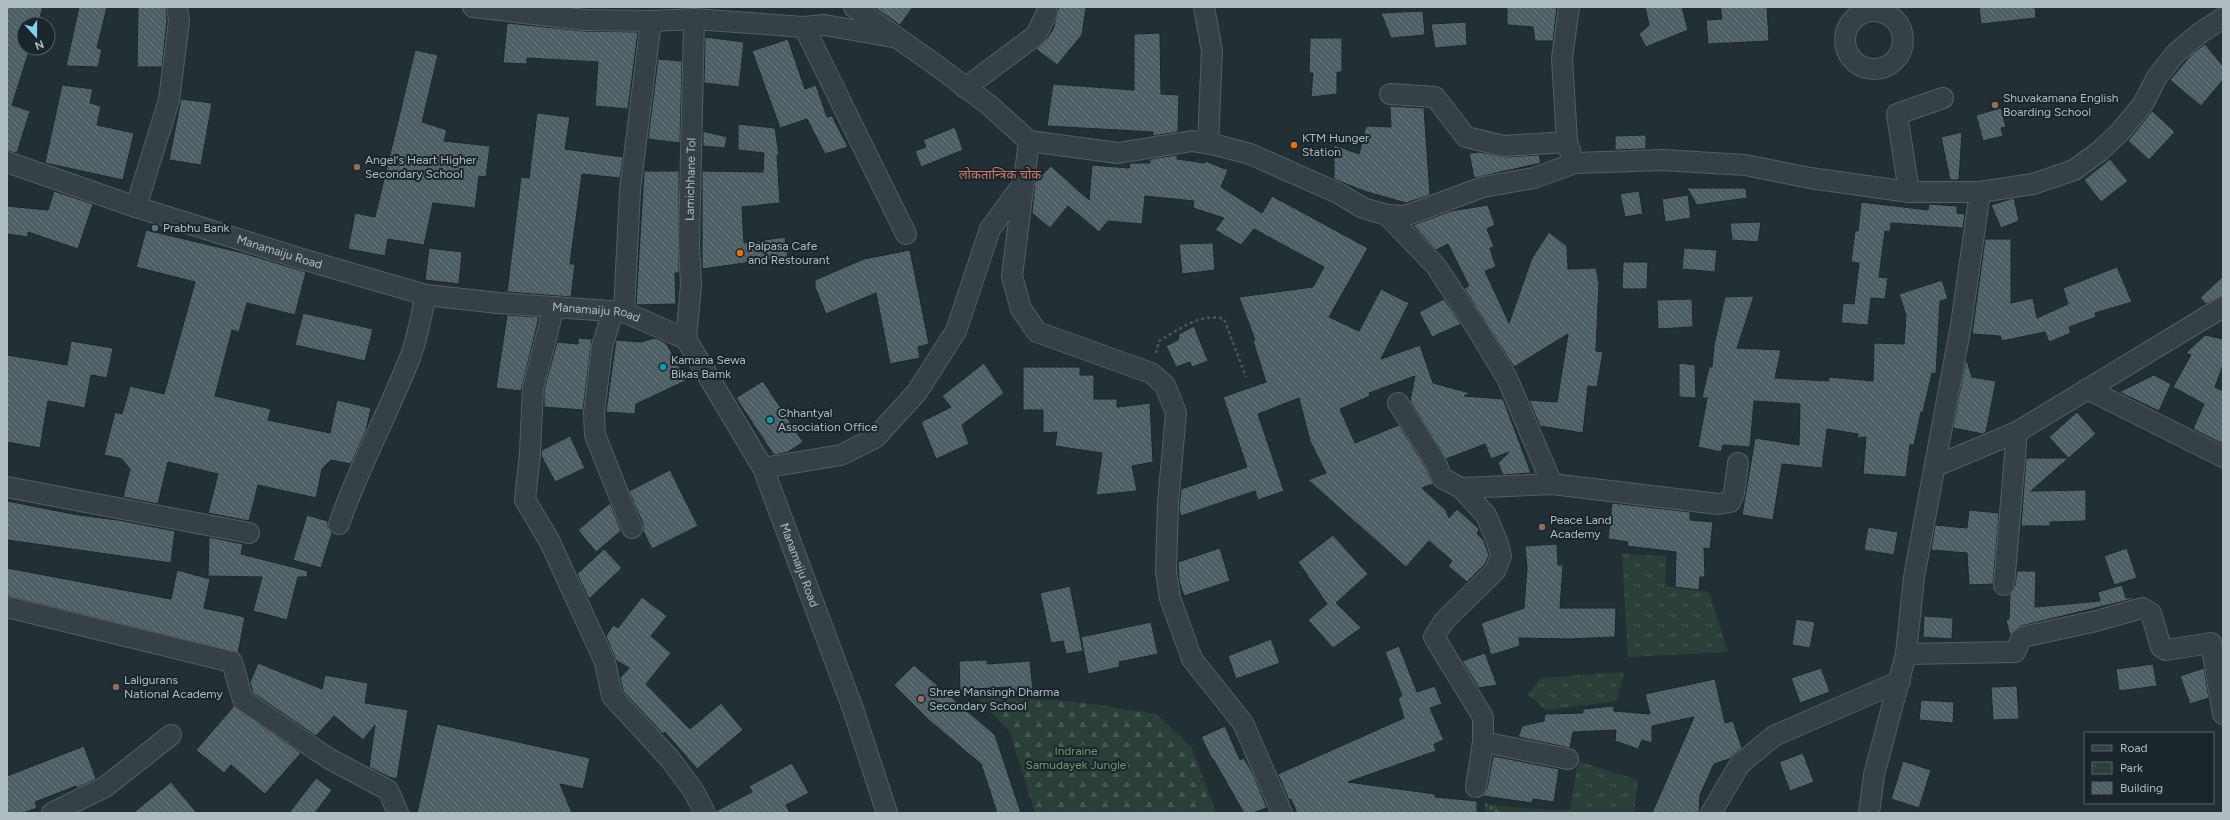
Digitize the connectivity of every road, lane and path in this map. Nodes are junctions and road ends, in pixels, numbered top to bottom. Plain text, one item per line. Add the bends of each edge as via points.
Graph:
1 (177, 7) edge
2 (473, 7) edge
3 (854, 7) edge
4 (1204, 7) edge
5 (1569, 7) edge
6 (1047, 12) dead end
7 (586, 13) edge
8 (2223, 18) edge
9 (694, 19) junction
10 (651, 21) junction
11 (804, 27) junction
12 (899, 38) junction
13 (965, 88) junction
14 (1390, 94) dead end
15 (1942, 98) dead end
16 (1029, 142) junction
17 (1566, 142) junction
18 (1208, 143) junction
19 (7, 162) edge
20 (1575, 163) junction
21 (1024, 183) junction
22 (1909, 192) junction
23 (1980, 192) junction
24 (136, 207) junction
25 (1387, 215) junction
26 (906, 234) dead end
27 (426, 295) junction
28 (554, 307) junction
29 (2223, 307) edge
30 (619, 311) junction
31 (686, 339) junction
32 (1151, 373) junction
33 (1246, 377) dead end
34 (2087, 388) junction
35 (1398, 403) dead end
36 (2017, 432) junction
37 (2223, 456) edge
38 (1738, 463) dead end
39 (1936, 466) junction
40 (763, 468) junction
41 (1552, 484) junction
42 (7, 487) edge
43 (1461, 488) junction
44 (339, 524) dead end
45 (632, 528) dead end
46 (249, 533) dead end
47 (2004, 585) dead end
48 (7, 607) edge
49 (1906, 654) junction
50 (1900, 681) junction
51 (2223, 714) edge
52 (171, 735) dead end
53 (1483, 742) junction
54 (1568, 759) dead end
55 (1476, 787) dead end
56 (52, 813) edge
57 (398, 813) edge
58 (705, 813) edge
59 (887, 813) edge
60 (1282, 813) edge
61 (1711, 813) edge
62 (1869, 813) edge

1 - 24 street via 179,21 170,100
2 - 7 street
3 - 12 street
4 - 18 street via 1212,51
5 - 17 street via 1562,58
6 - 13 street via 1036,35
7 - 10 street
8 - 23 street via 2175,54 2157,77 2143,104 2120,132 2074,170 2033,184
9 - 10 street
9 - 11 street
9 - 31 street, Lamichhane Tol via 689,244 691,285
10 - 30 street via 630,190
11 - 12 street via 824,26
11 - 26 street
12 - 13 street
13 - 16 street via 989,105
14 - 17 street via 1435,97 1466,137 1504,146
15 - 22 street via 1897,114
16 - 18 street via 1118,153 1192,141
16 - 21 street
17 - 20 street
18 - 25 street via 1250,154 1338,193 1363,208
19 - 24 street, Manamaiju Road
20 - 22 street via 1663,160 1745,165 1810,178
20 - 25 street via 1534,178 1483,187 1405,216
21 - 32 street via 1012,276 1021,308 1037,332
21 - 40 street via 990,229 956,331 918,392 875,438 841,455
22 - 23 street
23 - 39 street
24 - 27 street, Manamaiju Road
25 - 41 street via 1436,266 1478,330 1507,378
27 - 28 street, Manamaiju Road
27 - 44 street via 411,353 378,435 350,492
28 - 30 street, Manamaiju Road
28 - 58 street via 534,388 525,500 549,540 605,662 612,696 670,759 693,790
29 - 34 street
30 - 31 street, Manamaiju Road
30 - 45 street via 602,347 594,413 595,435
31 - 40 street, Manamaiju Road
32 - 33 path via 1160,342 1186,325 1215,316 1224,318
32 - 60 street via 1164,385 1176,413 1168,503 1166,564 1170,598 1192,659 1243,723
34 - 36 street
34 - 37 street
35 - 43 street via 1435,460 1442,478
36 - 39 street
36 - 47 street
38 - 41 street via 1734,493 1730,502 1718,504
39 - 49 street via 1914,577
40 - 59 street, Manamaiju Road via 850,701
41 - 43 street
42 - 46 street
43 - 53 street via 1486,515 1501,556 1495,571 1444,621 1434,638 1483,717
48 - 57 street via 232,662 243,700 328,758 388,790
49 - 50 street
49 - 51 street via 2015,652 2024,637 2142,608 2150,613 2161,647 2166,650 2211,644
50 - 61 street via 1774,736 1740,764
50 - 62 street via 1874,775
52 - 56 street via 105,787
53 - 54 street
53 - 55 street

